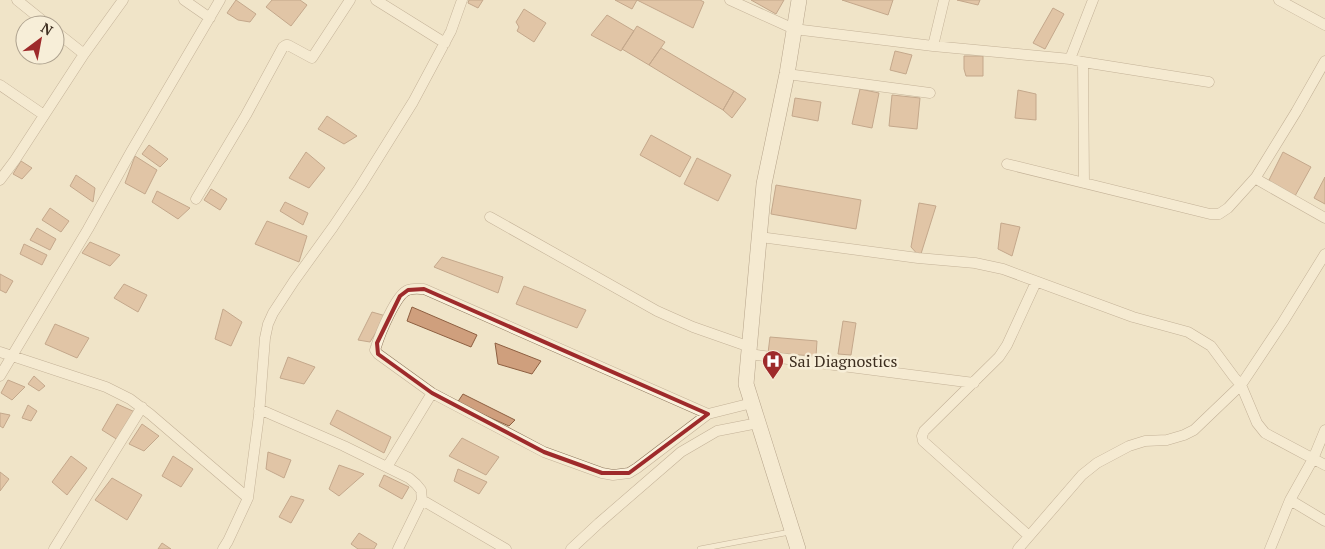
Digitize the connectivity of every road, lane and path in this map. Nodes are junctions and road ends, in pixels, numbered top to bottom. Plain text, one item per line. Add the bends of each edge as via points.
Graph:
1 (17, 0) edge
2 (123, 0) edge
3 (184, 0) edge
4 (220, 0) edge
5 (350, 0) edge
6 (376, 0) edge
7 (462, 0) edge
8 (730, 0) edge
9 (799, 0) edge
10 (944, 0) edge
11 (1093, 0) edge
12 (1279, 0) edge
13 (36, 15) edge
14 (210, 18) junction
15 (1325, 25) edge
16 (794, 29) junction
17 (65, 39) edge
18 (445, 43) junction
19 (933, 46) junction
20 (84, 54) junction
21 (1070, 59) junction
22 (1325, 61) edge
23 (1083, 62) junction
24 (787, 74) junction
25 (1209, 82) dead end
26 (0, 85) edge
27 (930, 94) dead end
28 (44, 114) junction
29 (1007, 164) dead end
30 (1256, 177) junction
31 (0, 180) edge
32 (1084, 183) junction
33 (196, 199) dead end
34 (490, 217) dead end
35 (1325, 218) edge
36 (760, 237) junction
37 (1325, 254) edge
38 (1036, 282) junction
39 (749, 351) junction
40 (0, 352) edge
41 (13, 356) junction
42 (0, 376) edge
43 (974, 383) junction
44 (1241, 385) junction
45 (432, 392) junction
46 (752, 403) junction
47 (142, 407) junction
48 (259, 408) junction
49 (708, 414) junction
50 (758, 423) junction
51 (1325, 430) edge
52 (1313, 459) junction
53 (1325, 465) edge
54 (387, 467) junction
55 (248, 498) junction
56 (422, 500) junction
57 (1290, 500) junction
58 (1325, 521) edge
59 (793, 531) junction
60 (1029, 536) junction
61 (700, 548) edge
62 (54, 549) edge
63 (223, 549) edge
64 (398, 549) edge
65 (506, 549) edge
66 (571, 549) edge
67 (798, 549) edge
68 (1018, 549) edge
69 (1270, 549) edge

1 - 13 street
2 - 20 street
3 - 14 street
4 - 14 street
5 - 33 street via 312,58 288,45 283,47
6 - 18 street
7 - 18 street
8 - 16 street
9 - 16 main road
10 - 19 street
11 - 21 street
12 - 15 street
14 - 41 street
16 - 19 street
16 - 24 main road
17 - 20 street
18 - 48 street via 388,144 273,313 265,338
19 - 21 street
20 - 28 street
21 - 23 street
22 - 30 street
23 - 25 street
23 - 32 street
24 - 27 street
24 - 36 main road via 764,184
26 - 28 street
28 - 31 street
29 - 32 street
30 - 32 street via 1219,214
30 - 35 street
34 - 39 street via 656,311
36 - 38 street via 975,264
36 - 39 main road
37 - 44 street
38 - 43 street via 1007,345
38 - 44 street via 1133,317 1188,332 1210,346
39 - 43 street
39 - 46 main road via 746,384
40 - 41 street
41 - 42 street
41 - 47 street via 106,387
43 - 60 street via 924,431 923,441
44 - 52 street via 1257,423 1265,433
44 - 60 street via 1194,430 1167,440 1129,446 1097,463 1082,475
45 - 49 street via 544,452 613,475 637,468
45 - 49 street via 376,350 394,304 408,290 424,289
45 - 54 street
46 - 49 street
46 - 50 main road
47 - 55 street
47 - 62 street
48 - 54 street
48 - 55 street
50 - 59 main road
50 - 66 street via 717,431 681,452
51 - 52 street
52 - 53 street
52 - 57 street
54 - 56 street via 416,484
55 - 63 street
56 - 64 street
56 - 65 street
57 - 58 street
57 - 69 street
59 - 61 lane
59 - 67 main road
60 - 68 street

